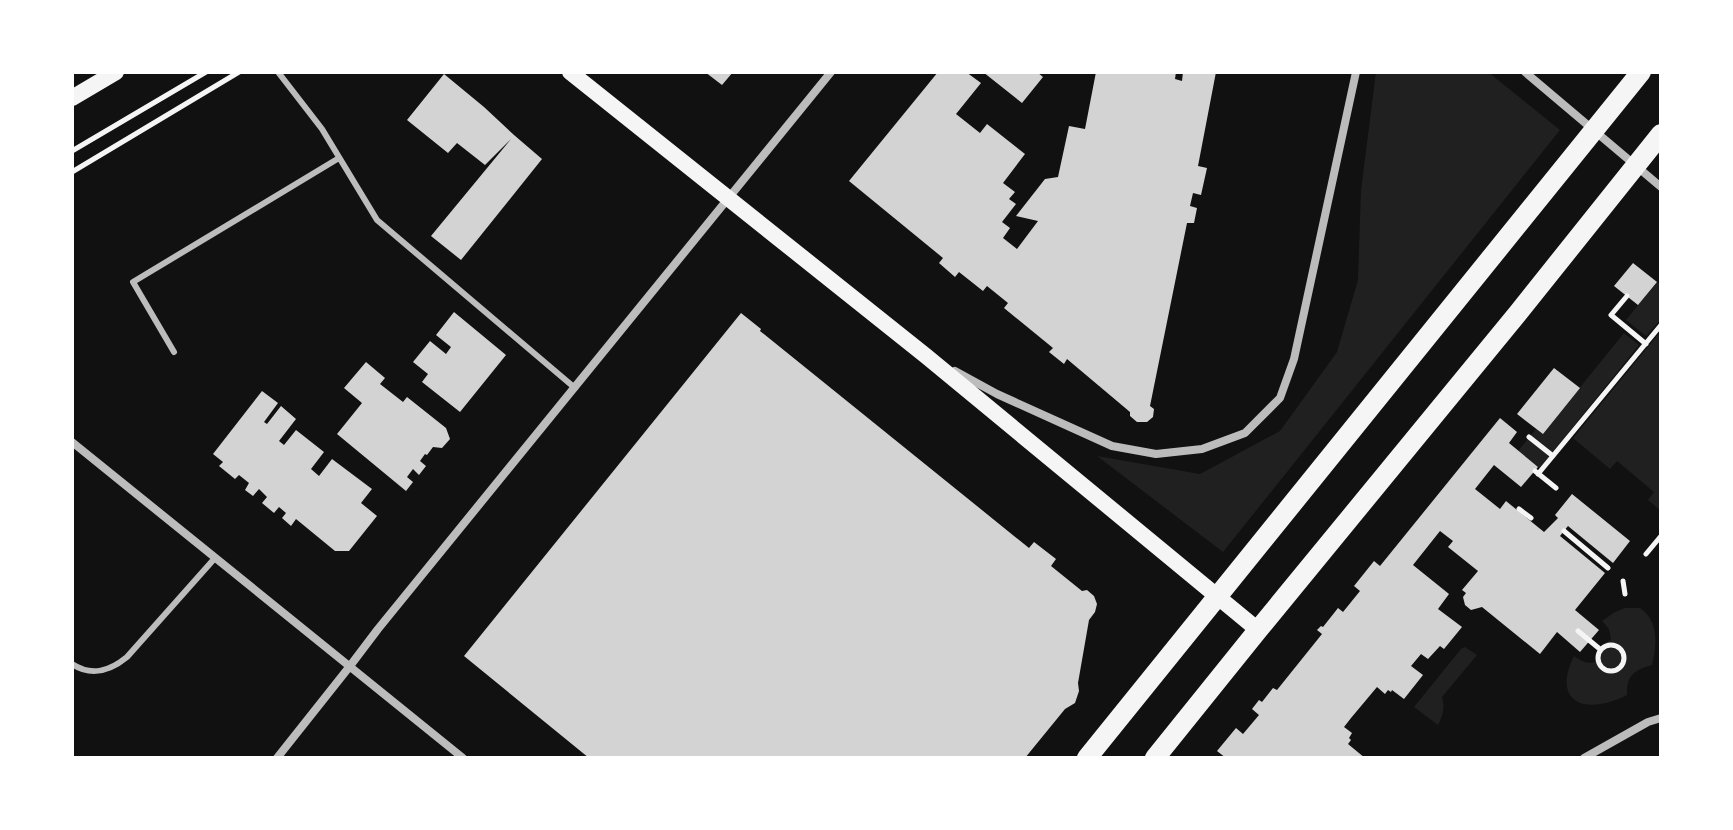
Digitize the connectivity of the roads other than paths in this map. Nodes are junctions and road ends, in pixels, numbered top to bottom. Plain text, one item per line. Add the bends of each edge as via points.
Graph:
1 (116, 72) edge
2 (278, 72) edge
3 (570, 72) edge
4 (831, 72) edge
5 (1356, 72) edge
6 (1525, 72) edge
7 (1641, 72) edge
8 (72, 98) edge
9 (1595, 130) junction
10 (1661, 134) edge
11 (339, 158) junction
12 (1636, 166) junction
13 (1661, 187) edge
14 (729, 197) junction
15 (174, 352) dead end
16 (926, 356) junction
17 (575, 388) junction
18 (72, 442) edge
19 (215, 558) junction
20 (1218, 597) junction
21 (1258, 630) junction
22 (72, 664) edge
23 (350, 666) junction
24 (1661, 718) edge
25 (277, 758) edge
26 (463, 758) edge
27 (1087, 758) edge
28 (1155, 758) edge
29 (1584, 758) edge

1 - 8 main road
2 - 11 lane
3 - 14 main road
4 - 14 street
5 - 16 street via 1294,359 1280,398 1245,433 1196,450 1156,454 1112,446
6 - 9 street
7 - 9 main road
9 - 12 street
9 - 20 main road
10 - 12 main road
11 - 15 lane via 133,282
11 - 17 lane via 377,220
12 - 13 street
12 - 21 main road
14 - 16 main road
14 - 17 street
16 - 20 main road
17 - 23 street
18 - 19 street
19 - 22 lane via 115,666 89,672
19 - 23 street
20 - 21 main road
20 - 27 main road
21 - 28 main road
23 - 25 street
23 - 26 street
24 - 29 street

